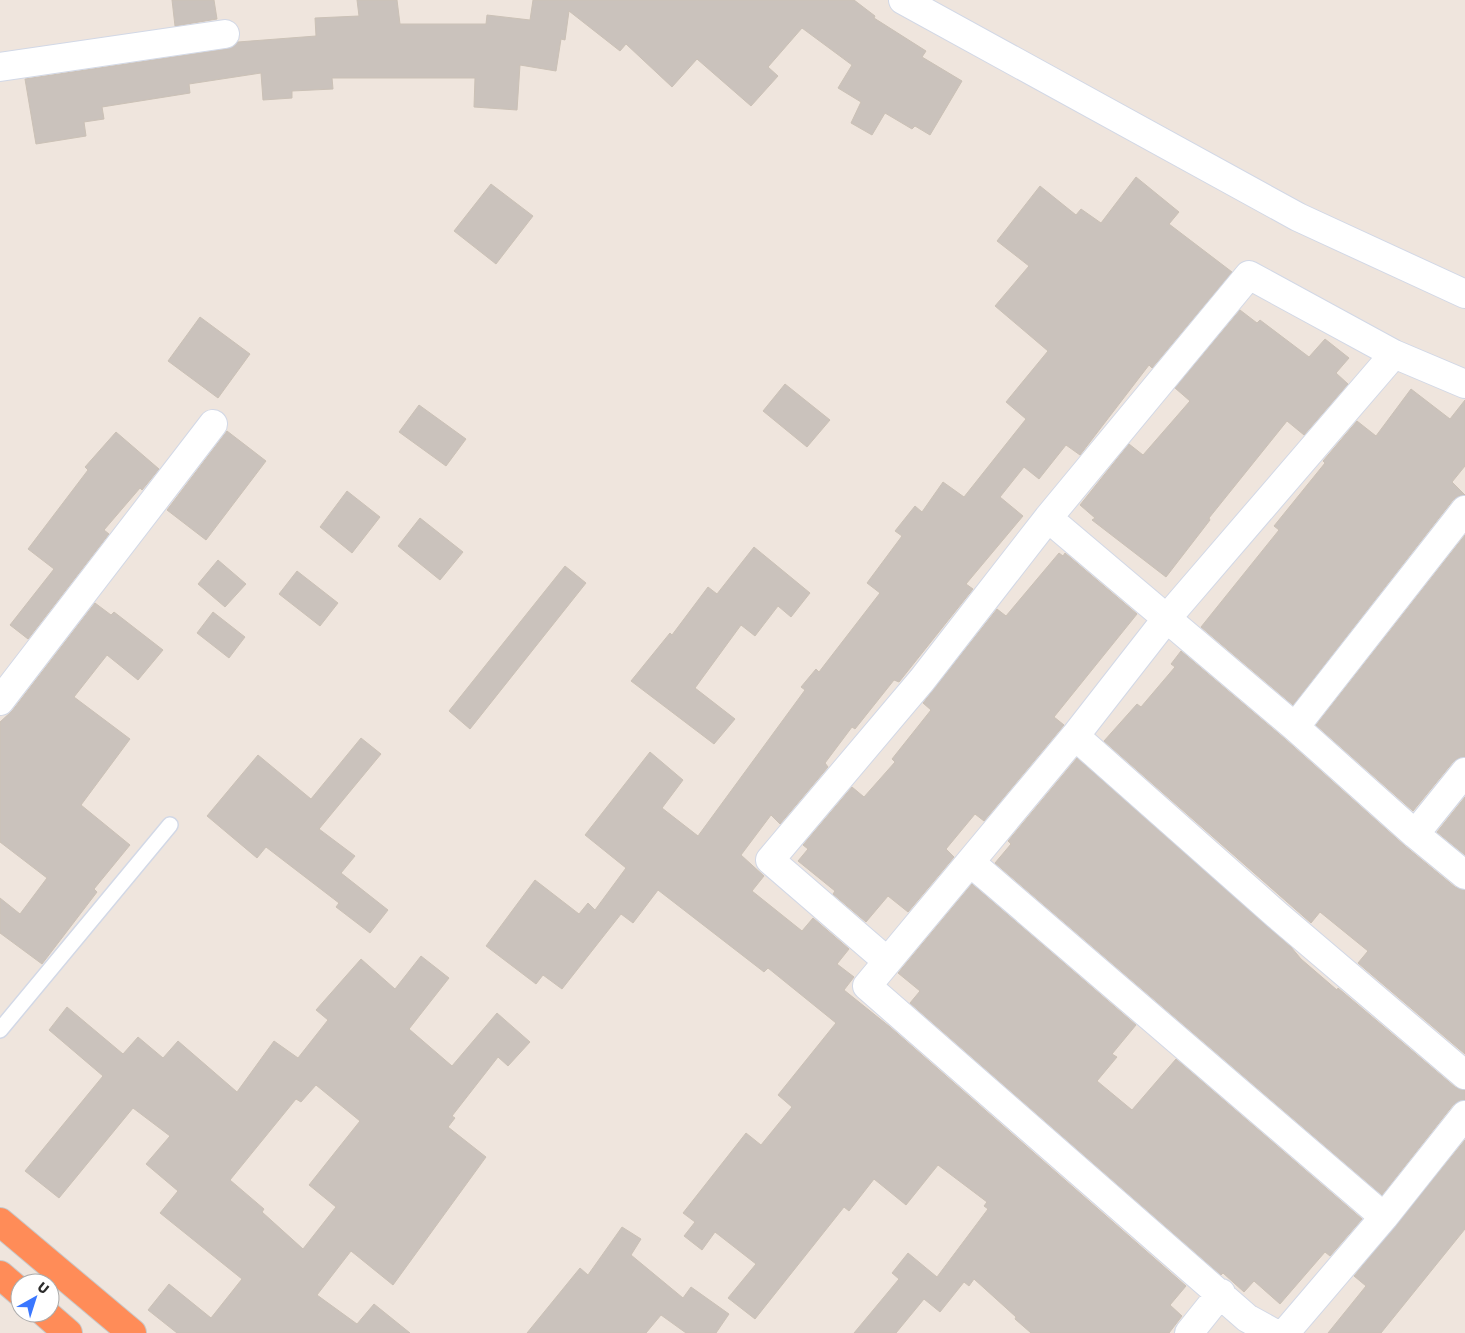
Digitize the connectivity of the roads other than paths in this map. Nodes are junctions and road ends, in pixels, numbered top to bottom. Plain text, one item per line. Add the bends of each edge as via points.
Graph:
1 (903, 0) edge
2 (225, 34) dead end
3 (0, 67) edge
4 (1465, 294) edge
5 (1394, 354) junction
6 (1465, 384) edge
7 (213, 424) dead end
8 (1465, 510) edge
9 (1048, 518) junction
10 (1167, 618) junction
11 (0, 701) edge
12 (1295, 727) junction
13 (1075, 736) junction
14 (1465, 772) edge
15 (170, 825) dead end
16 (1415, 834) junction
17 (970, 862) junction
18 (1465, 875) edge
19 (887, 961) junction
20 (0, 1030) edge
21 (1465, 1075) edge
22 (1465, 1116) edge
23 (1384, 1217) junction
24 (0, 1222) edge
25 (0, 1275) edge
26 (10, 1284) edge
27 (1221, 1293) junction
28 (56, 1323) edge
29 (1241, 1326) edge
30 (68, 1333) edge
31 (132, 1333) edge
32 (1189, 1333) edge
33 (1274, 1333) edge
34 (1286, 1333) edge

1 - 4 street via 1298,217
2 - 3 street
5 - 6 street
5 - 9 street via 1249,275
5 - 10 street
7 - 11 street
8 - 12 street
9 - 10 street
9 - 19 street via 922,680 770,860
10 - 12 street
10 - 13 street
12 - 16 street
13 - 17 street
13 - 21 street via 1277,915
14 - 16 street
15 - 20 lane
16 - 18 street
17 - 19 street
17 - 23 street
19 - 27 street via 867,986
22 - 23 street
23 - 34 street
24 - 31 highway
25 - 26 highway
27 - 29 street
27 - 32 street
28 - 30 highway
29 - 33 street

